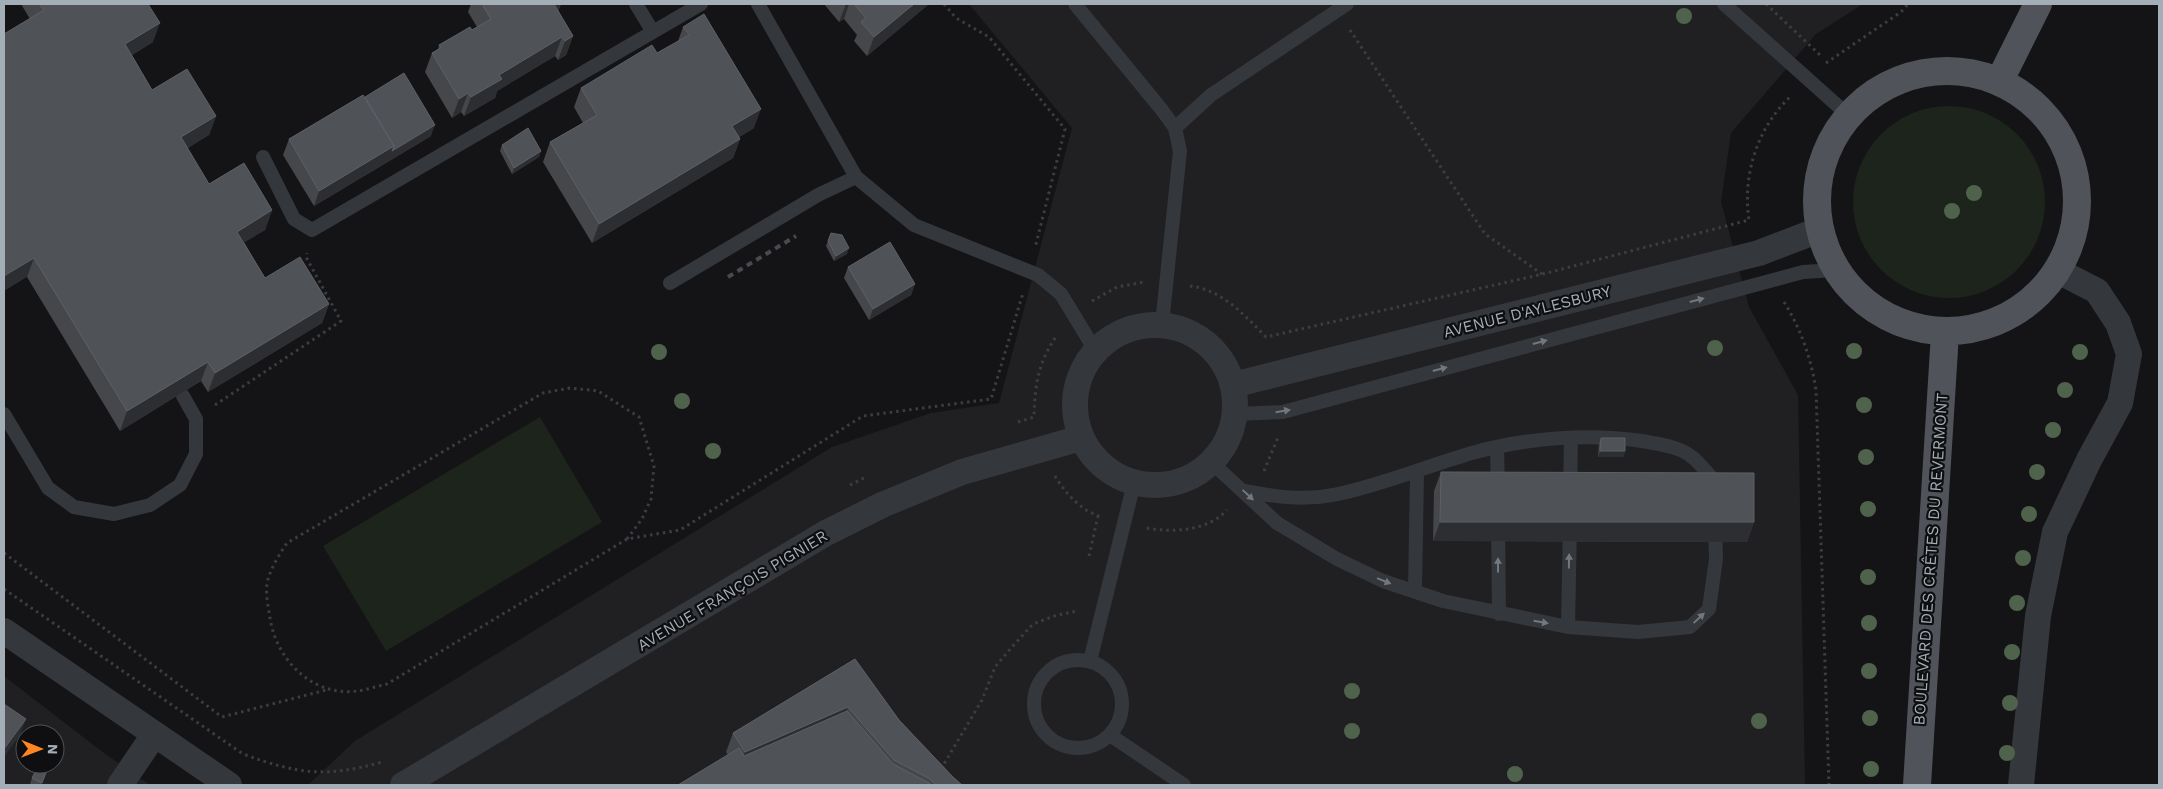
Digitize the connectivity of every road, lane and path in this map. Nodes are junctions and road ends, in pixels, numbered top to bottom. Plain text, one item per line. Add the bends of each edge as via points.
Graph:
1 (636, 4) edge
2 (702, 4) edge
3 (758, 4) edge
4 (944, 4) edge
5 (1075, 4) edge
6 (1724, 4) edge
7 (1766, 4) edge
8 (2038, 4) edge
9 (1342, 7) edge
10 (653, 32) junction
11 (1828, 62) dead end
12 (2000, 80) junction
13 (1848, 115) junction
14 (1175, 128) junction
15 (263, 157) dead end
16 (856, 177) junction
17 (1748, 220) dead end
18 (312, 230) junction
19 (1819, 230) junction
20 (1759, 253) junction
21 (1836, 270) junction
22 (1029, 271) junction
23 (2058, 271) junction
24 (1771, 280) junction
25 (670, 283) dead end
26 (1553, 304) junction
27 (1162, 324) junction
28 (1945, 333) junction
29 (1266, 337) dead end
30 (1095, 350) junction
31 (1276, 373) junction
32 (1233, 385) junction
33 (183, 396) edge
34 (1283, 412) junction
35 (4, 414) edge
36 (1235, 414) junction
37 (1034, 417) dead end
38 (196, 419) junction
39 (1081, 438) junction
40 (1571, 438) junction
41 (1497, 447) junction
42 (1040, 450) junction
43 (1211, 462) junction
44 (1417, 472) junction
45 (1134, 483) junction
46 (1244, 491) junction
47 (1098, 516) junction
48 (1125, 523) junction
49 (627, 539) junction
50 (4, 553) edge
51 (1087, 564) dead end
52 (1415, 591) junction
53 (1079, 602) dead end
54 (1499, 614) junction
55 (1568, 627) junction
56 (4, 631) edge
57 (1090, 661) junction
58 (330, 689) junction
59 (154, 735) junction
60 (1110, 735) junction
61 (941, 769) edge
62 (120, 785) edge
63 (229, 785) edge
64 (403, 785) edge
65 (1184, 785) edge
66 (1829, 785) edge
67 (1917, 785) edge
68 (2021, 785) edge

1 - 10 lane
2 - 10 lane
3 - 16 lane
4 - 22 path via 956,18 989,38 1065,128
5 - 14 lane
6 - 13 lane
7 - 11 path
8 - 12 main road
9 - 14 lane via 1211,95
9 - 26 path via 1485,234 1542,274
10 - 18 lane
12 - 13 main road via 1960,70 1918,72 1880,88
12 - 23 main road via 2043,112 2064,141 2078,184 2076,230
13 - 19 main road via 1827,150 1817,189
14 - 27 lane via 1180,151
15 - 18 lane via 294,219
16 - 22 lane via 914,225
16 - 25 lane via 818,195
17 - 20 path
18 - 38 path via 306,256 341,321 227,395
19 - 20 street, AVENUE D'AYLESBURY
19 - 21 main road
20 - 26 street, AVENUE D'AYLESBURY
21 - 24 lane via 1803,272
21 - 28 main road via 1864,303 1902,324
22 - 30 lane via 1038,274 1061,294
22 - 49 path via 991,399 862,416 680,530
23 - 28 main road via 2028,305 1989,326
23 - 68 street via 2097,291 2118,324 2129,354 2120,403 2055,532 2038,616
34 -> 24 lane
24 - 66 path via 1794,317 1812,366 1816,390
26 - 31 street, AVENUE D'AYLESBURY
27 - 30 street via 1137,326 1114,334
27 - 32 street via 1186,330 1208,343 1224,362
28 - 67 main road, BOULEVARD DES CRÊTES DU REVERMONT
29 - 31 path
30 - 39 street via 1082,370 1075,392 1075,415
31 - 32 street, AVENUE D'AYLESBURY
32 - 36 street
33 - 38 lane
34 - 36 lane
34 - 46 path via 1278,440 1264,471
35 - 38 lane via 48,488 74,507 114,514 150,505 180,485 196,454
36 - 43 street via 1227,440
37 - 42 path
39 - 42 street, AVENUE FRANÇOIS PIGNIER
39 - 45 street via 1094,458 1112,473
40 - 41 lane
55 -> 40 lane
55 -> 40 lane via 1638,632 1690,627 1709,609 1716,559 1713,479 1691,456 1665,445 1637,440
41 - 44 lane
54 -> 41 lane
42 - 47 path via 1067,495
42 - 64 street, AVENUE FRANÇOIS PIGNIER via 962,472 882,505 826,533
43 - 45 street via 1188,478 1161,486
43 - 46 lane
44 - 46 lane via 1337,494 1277,498
44 - 52 lane
45 - 48 lane
46 - 48 path via 1222,515 1192,528 1167,532
46 -> 52 lane via 1277,523 1337,559 1384,581
47 - 48 path
47 - 51 path
48 - 57 lane
49 - 58 path via 387,684 356,691
49 - 58 path via 642,519 651,499 654,466 638,417 598,391 570,388 543,393 287,543 268,578 267,601 272,633 302,676
50 - 58 path via 222,717
52 - 54 lane
53 - 61 path via 1077,611 1033,624 995,667 982,700
54 -> 55 lane
56 - 59 street
57 - 60 lane via 1106,670 1118,684 1122,698 1121,714
57 - 60 lane via 1063,662 1049,670 1039,682 1034,696 1036,721 1056,744 1076,749 1091,747
59 - 62 street
59 - 63 street
60 - 65 lane

